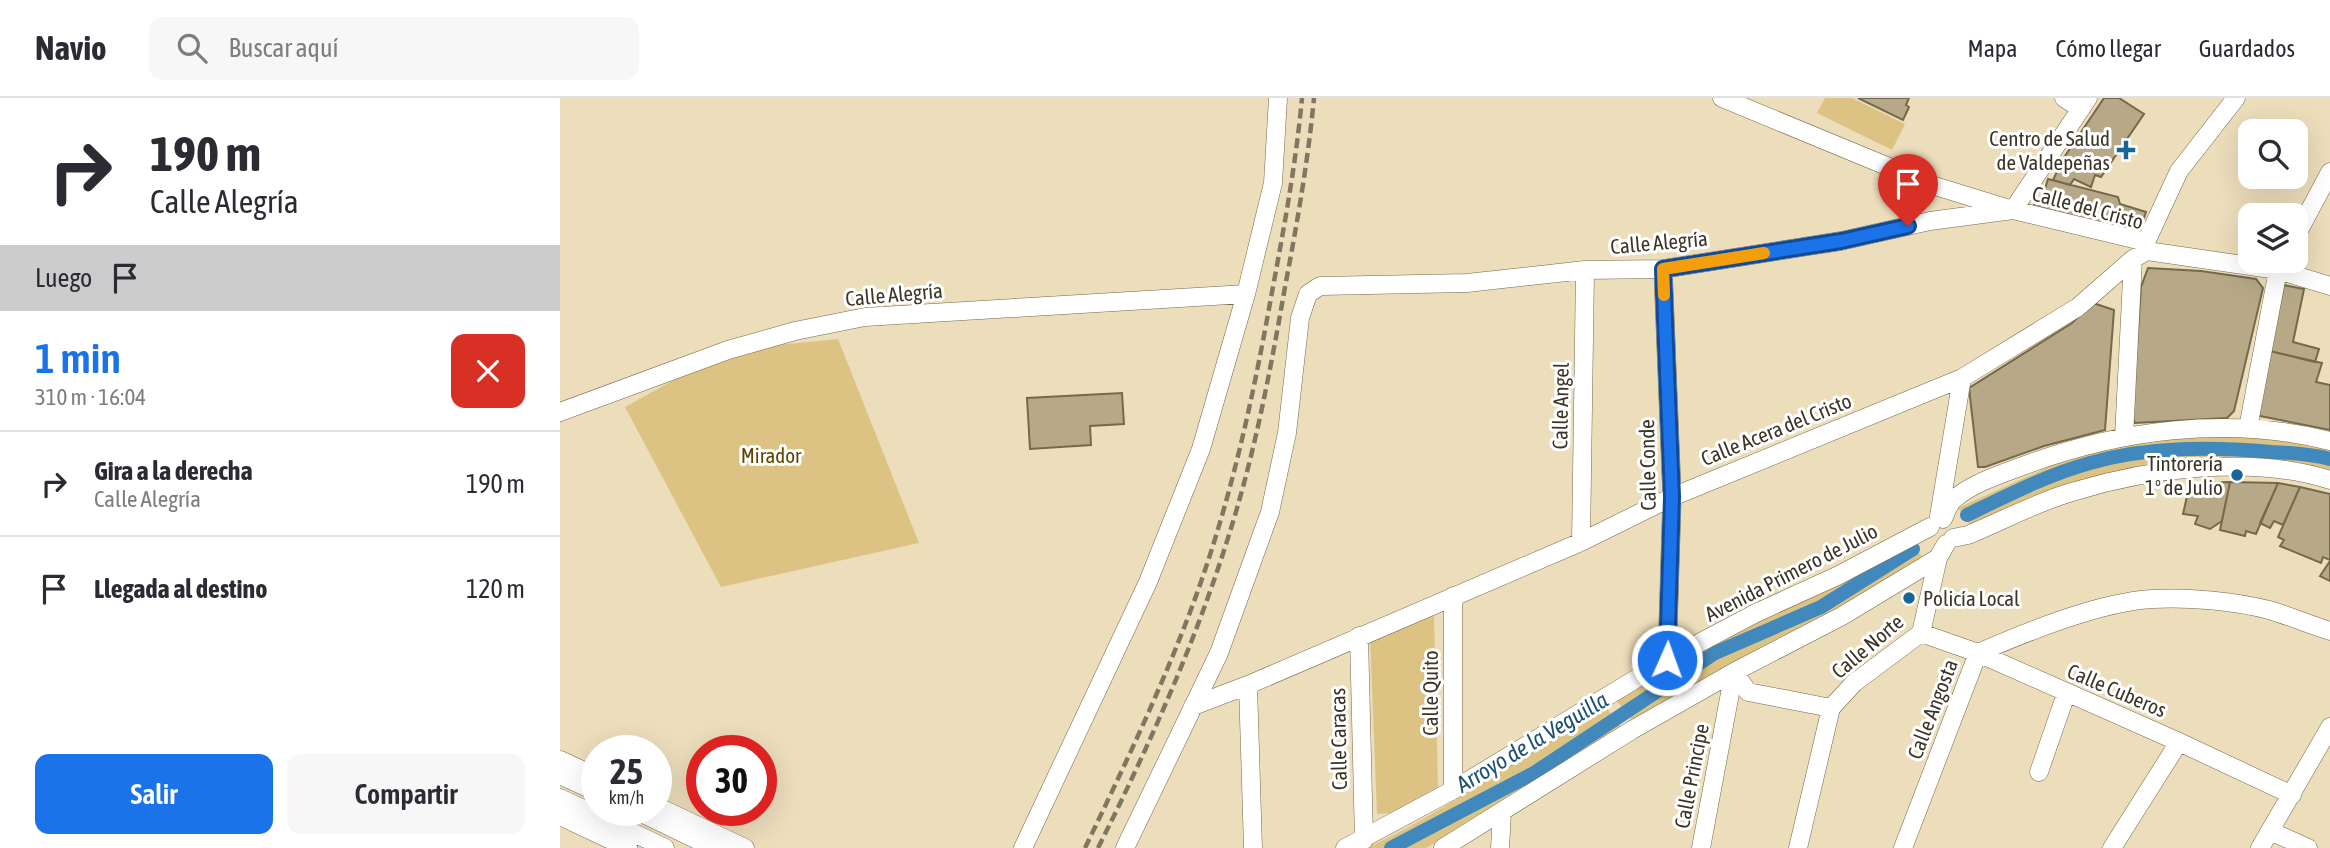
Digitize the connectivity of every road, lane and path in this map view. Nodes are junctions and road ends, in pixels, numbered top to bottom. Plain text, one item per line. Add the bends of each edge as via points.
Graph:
1 (1278, 98) edge
2 (1722, 98) edge
3 (2064, 98) edge
4 (2236, 98) edge
5 (2085, 103) edge
6 (1763, 105) edge
7 (2330, 172) edge
8 (1936, 186) junction
9 (2013, 210) junction
10 (2308, 213) edge
11 (1930, 221) junction
12 (2142, 250) junction
13 (2238, 261) edge
14 (1663, 269) junction
15 (1585, 270) junction
16 (2279, 273) edge
17 (2298, 273) edge
18 (2330, 286) edge
19 (1246, 293) junction
20 (1962, 378) junction
21 (560, 412) edge
22 (2248, 428) junction
23 (2124, 437) junction
24 (2330, 441) edge
25 (2330, 480) edge
26 (1672, 497) junction
27 (1937, 522) junction
28 (1581, 542) junction
29 (1946, 546) junction
30 (1453, 596) junction
31 (2330, 631) edge
32 (1921, 633) junction
33 (1359, 636) junction
34 (1978, 653) junction
35 (1667, 660) junction
36 (1734, 672) junction
37 (1248, 685) junction
38 (2066, 694) junction
39 (1193, 706) junction
40 (1831, 708) junction
41 (2330, 727) edge
42 (2179, 742) junction
43 (560, 760) edge
44 (581, 770) edge
45 (2039, 772) dead end
46 (560, 775) edge
47 (581, 785) edge
48 (1453, 790) junction
49 (2292, 795) junction
50 (560, 798) edge
51 (1502, 812) junction
52 (672, 813) edge
53 (560, 816) edge
54 (668, 826) edge
55 (2270, 831) junction
56 (1364, 840) junction
57 (628, 848) edge
58 (665, 848) edge
59 (714, 848) edge
60 (746, 848) edge
61 (1023, 848) edge
62 (1125, 848) edge
63 (1253, 848) edge
64 (1345, 848) edge
65 (1443, 848) edge
66 (1500, 848) edge
67 (1701, 848) edge
68 (1798, 848) edge
69 (1903, 848) edge
70 (2112, 848) edge
71 (2260, 848) edge
72 (2308, 848) edge

1 - 19 street via 1273,183
2 - 6 street, Calle del Cristo
3 - 5 street
4 - 12 street via 2179,171
5 - 9 street
6 - 8 street, Calle del Cristo
7 - 10 street
8 - 9 street, Calle del Cristo
8 - 11 street via 1940,194 1937,214
9 - 11 street, Calle Alegría
9 - 12 street, Calle del Cristo
11 - 14 street, Calle Alegría via 1841,241
12 - 13 street, Calle del Cristo
12 - 20 street, Calle Acera del Cristo via 2078,307
12 - 23 street
14 - 15 street, Calle Alegría
14 - 26 street, Calle Conde
15 - 28 street, Calle Angel
15 - 39 street, Calle Alegría via 1467,283 1320,286 1308,294 1300,318 1287,433 1270,512 1219,653
16 - 22 street
17 - 18 street, Calle del Cristo
19 - 21 street, Calle Alegría via 865,317 728,351
19 - 61 street via 1201,449 1153,570
20 - 26 street, Calle Acera del Cristo
20 - 27 street
22 - 23 street, Avenida Primero de Julio
22 - 24 street, Avenida Primero de Julio
23 - 27 street, Avenida Primero de Julio via 2061,452 1996,476 1951,502
25 - 29 street via 2266,468 2165,472 2070,492
26 - 28 street, Calle Acera del Cristo
26 - 35 street, Calle Conde
27 - 29 street via 1953,526
27 - 35 street, Avenida Primero de Julio
28 - 30 street, Calle Acera del Cristo
29 - 32 street, Calle Norte
29 - 36 street via 1842,616
30 - 33 street, Calle Acera del Cristo
30 - 48 street, Calle Quito
31 - 34 street, Calle Angosta via 2269,610 2227,602 2151,599 2103,608
32 - 34 street, Calle Cuberos
32 - 40 street, Calle Norte via 1854,683
33 - 37 street, Calle Acera del Cristo
33 - 56 street, Calle Caracas
34 - 38 street, Calle Cuberos
34 - 69 street, Calle Angosta
35 - 48 street, Avenida Primero de Julio
36 - 40 street via 1748,691
36 - 51 street
36 - 67 street, Calle Principe
37 - 39 street, Calle Acera del Cristo
37 - 63 street
38 - 42 street, Calle Cuberos
38 - 45 street
39 - 62 street
40 - 68 street, Calle Norte
41 - 49 street
42 - 49 street, Calle Cuberos
42 - 70 street
43 - 44 street
46 - 47 street
48 - 56 street, Avenida Primero de Julio
49 - 55 street
50 - 58 street
51 - 65 street
51 - 66 street
52 - 60 street
53 - 57 street
54 - 59 street
55 - 71 street
55 - 72 street
56 - 64 street, Avenida Primero de Julio

